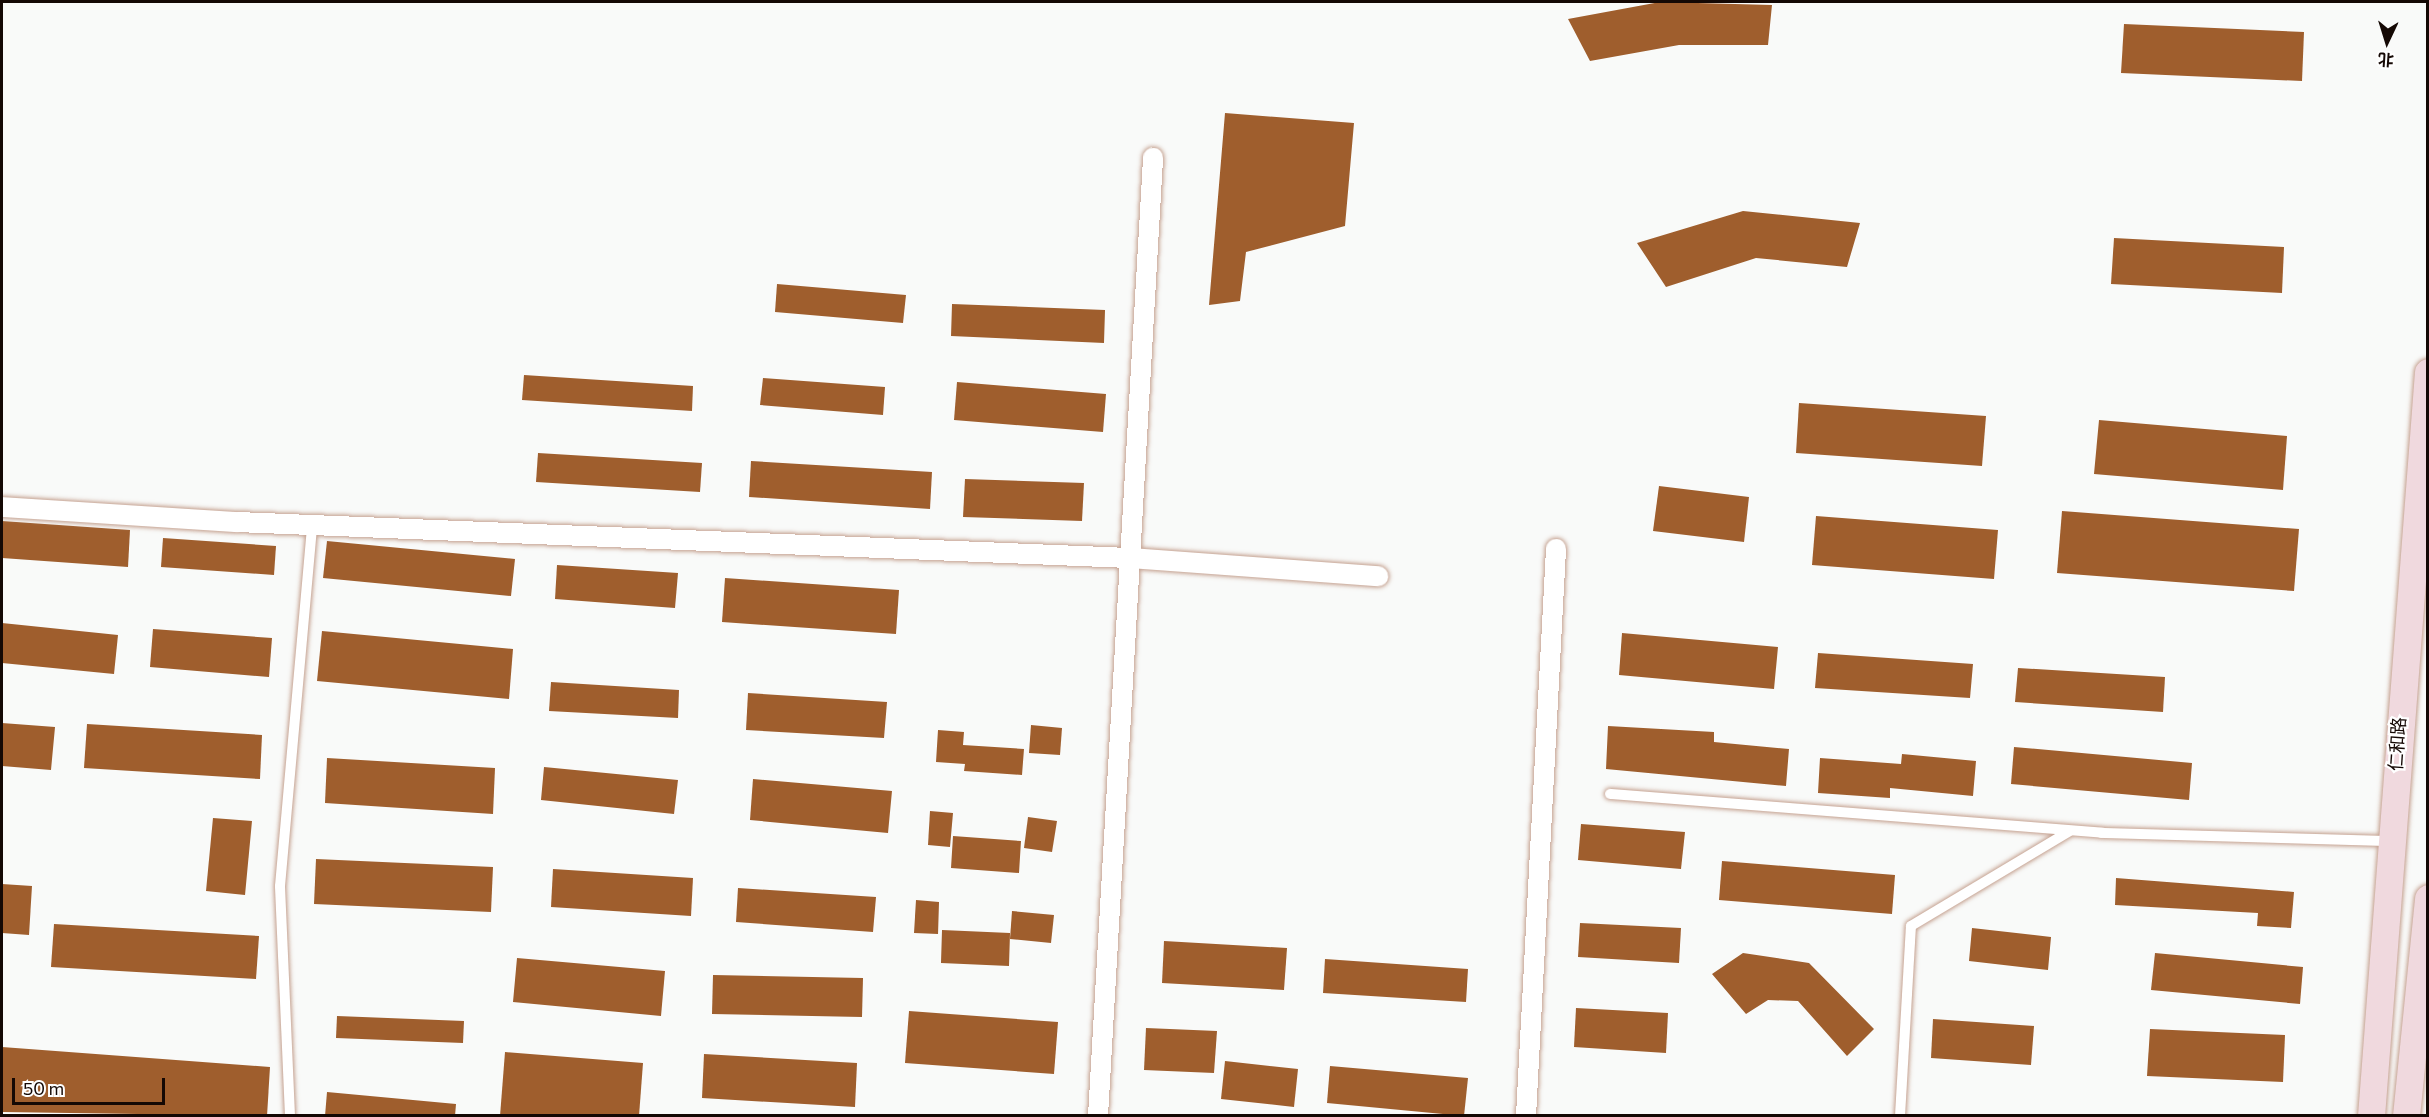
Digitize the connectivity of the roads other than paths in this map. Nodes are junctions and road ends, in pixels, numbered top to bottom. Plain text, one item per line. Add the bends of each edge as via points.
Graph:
1 (1153, 158) dead end
2 (2427, 372) edge
3 (2, 507) edge
4 (312, 525) junction
5 (1556, 549) dead end
6 (1130, 558) junction
7 (1378, 576) dead end
8 (1610, 794) dead end
9 (2071, 830) junction
10 (2391, 841) junction
11 (2427, 898) edge
12 (290, 1116) edge
13 (1098, 1116) edge
14 (1526, 1116) edge
15 (1900, 1116) edge
16 (2371, 1116) edge
17 (2406, 1116) edge

1 - 6 street
2 - 10 main road, 仁和路
3 - 4 street
4 - 6 street
4 - 12 lane via 280,886
5 - 14 street
6 - 7 street
6 - 13 street
8 - 9 lane
9 - 10 lane
9 - 15 lane via 1911,926
10 - 16 main road, 仁和路
11 - 17 main road

